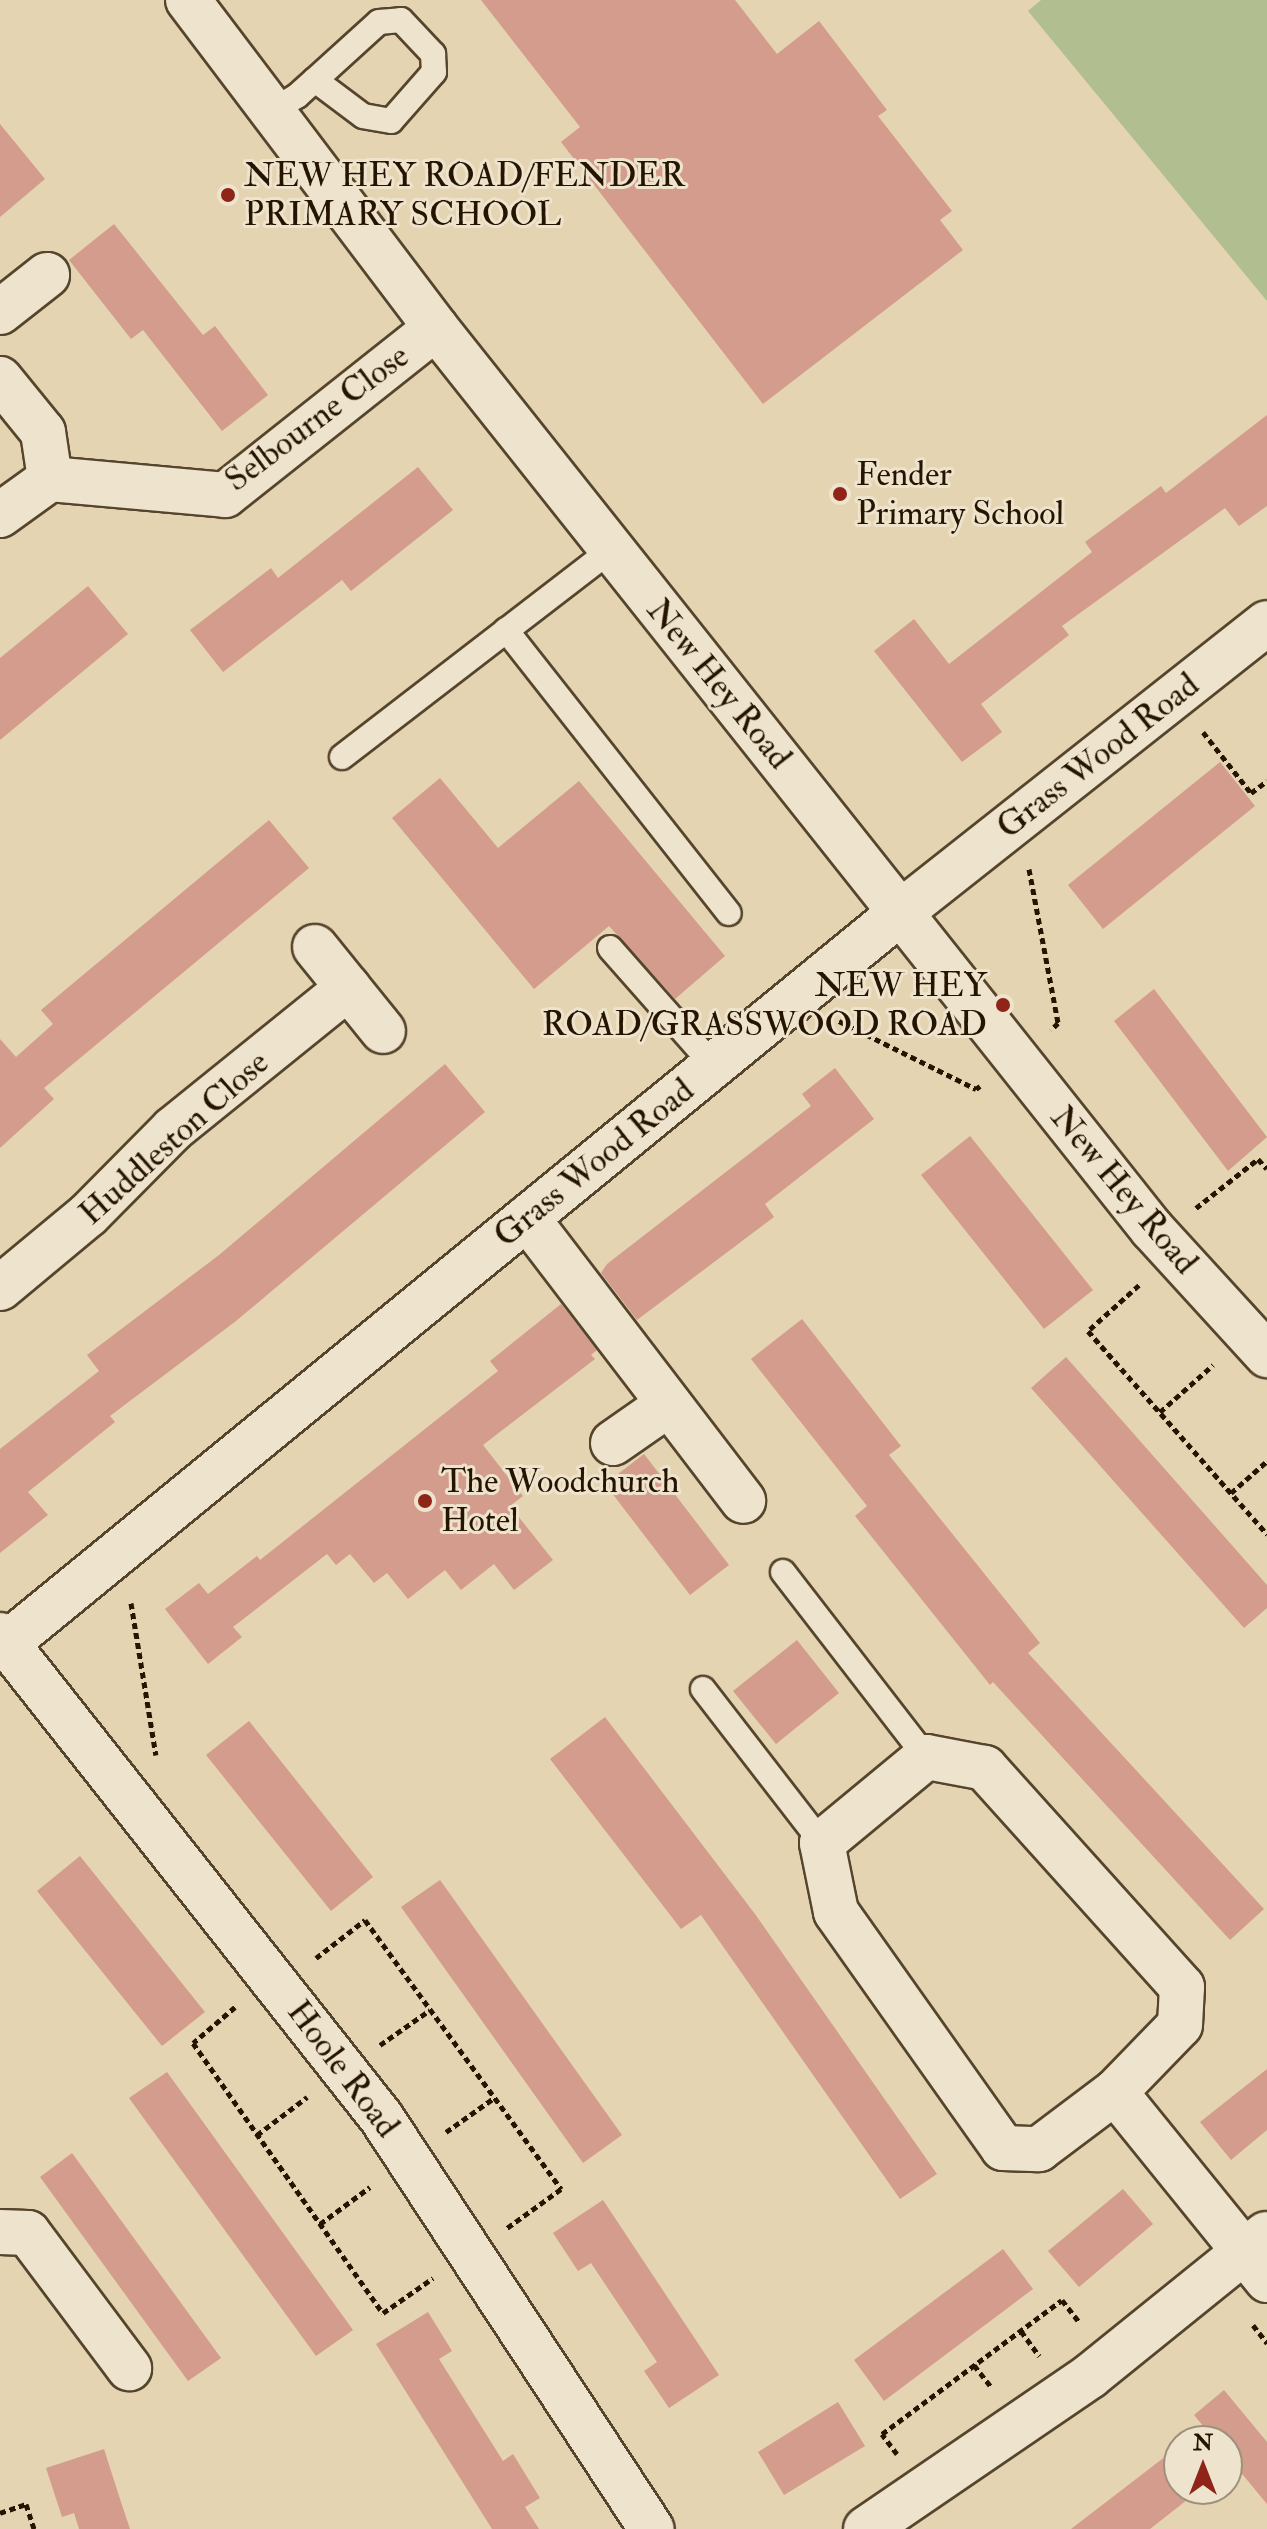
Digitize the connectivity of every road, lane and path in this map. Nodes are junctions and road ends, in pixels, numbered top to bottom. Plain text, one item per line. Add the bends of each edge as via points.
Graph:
1 (188, 0) edge
2 (315, 80) junction
3 (272, 111) junction
4 (47, 275) dead end
5 (0, 312) edge
6 (436, 328) junction
7 (0, 379) edge
8 (50, 479) junction
9 (0, 515) edge
10 (612, 549) junction
11 (1267, 623) edge
12 (506, 630) junction
13 (1197, 725) dead end
14 (342, 757) dead end
15 (1267, 781) edge
16 (1028, 863) dead end
17 (901, 912) junction
18 (729, 913) dead end
19 (315, 947) dead end
20 (610, 948) dead end
21 (348, 988) junction
22 (831, 1017) dead end
23 (383, 1031) dead end
24 (1017, 1058) junction
25 (713, 1065) junction
26 (1267, 1169) edge
27 (527, 1218) junction
28 (1175, 1254) junction
29 (0, 1288) edge
30 (1258, 1344) edge
31 (669, 1404) junction
32 (1160, 1412) junction
33 (613, 1443) dead end
34 (1267, 1461) edge
35 (1231, 1493) junction
36 (743, 1501) dead end
37 (1267, 1534) edge
38 (783, 1572) dead end
39 (129, 1592) dead end
40 (2, 1642) edge
41 (703, 1689) dead end
42 (926, 1757) junction
43 (158, 1767) dead end
44 (822, 1843) junction
45 (262, 1993) junction
46 (430, 2010) junction
47 (345, 2069) junction
48 (1115, 2092) junction
49 (257, 2135) junction
50 (0, 2232) edge
51 (472, 2253) junction
52 (1259, 2254) edge
53 (1021, 2331) junction
54 (1042, 2360) dead end
55 (1108, 2363) junction
56 (129, 2368) dead end
57 (921, 2492) junction
58 (0, 2513) edge
59 (34, 2529) edge
60 (652, 2529) edge
61 (866, 2529) edge

1 - 3 street, New Hey Road
2 - 2 lane via 379,22 401,20 433,54 434,72 391,121 363,116
2 - 3 lane
3 - 6 street, New Hey Road
4 - 5 street
6 - 8 street, Selbourne Close via 225,495
6 - 10 street, New Hey Road
7 - 8 street via 43,432
8 - 9 street
10 - 12 lane
10 - 17 street, New Hey Road
11 - 17 street, Grass Wood Road
12 - 14 lane
12 - 18 lane
13 - 15 path via 1251,793
16 - 24 path via 1058,1023
17 - 24 street, New Hey Road
17 - 25 street, Grass Wood Road
19 - 21 street
20 - 25 lane
21 - 23 street
21 - 29 street, Huddleston Close via 173,1129 88,1215
22 - 24 path via 976,1089
24 - 28 street, New Hey Road
25 - 27 street, Grass Wood Road
26 - 28 path via 1258,1159 1195,1209
27 - 31 street
27 - 40 street, Grass Wood Road
28 - 30 street, New Hey Road
28 - 32 path via 1088,1331
30 - 32 path
31 - 33 street
31 - 36 street
32 - 35 path
34 - 35 path
35 - 37 path
38 - 42 lane
39 - 43 path
40 - 45 street, Hoole Road
41 - 44 lane
42 - 44 street
42 - 48 street via 985,1768 1182,1987 1180,2025
44 - 48 street via 836,1912 1003,2148 1039,2149
45 - 46 path via 365,1920
45 - 47 street, Hoole Road
45 - 49 path via 193,2043
46 - 47 path
46 - 51 path via 561,2189
47 - 49 path
47 - 51 street, Hoole Road
48 - 52 street
49 - 51 path via 383,2313
50 - 56 street via 28,2233
51 - 60 street, Hoole Road
52 - 55 street
53 - 54 path
53 - 55 path via 1062,2300
53 - 57 path via 882,2434
55 - 57 street
57 - 61 street
58 - 59 path via 26,2504

